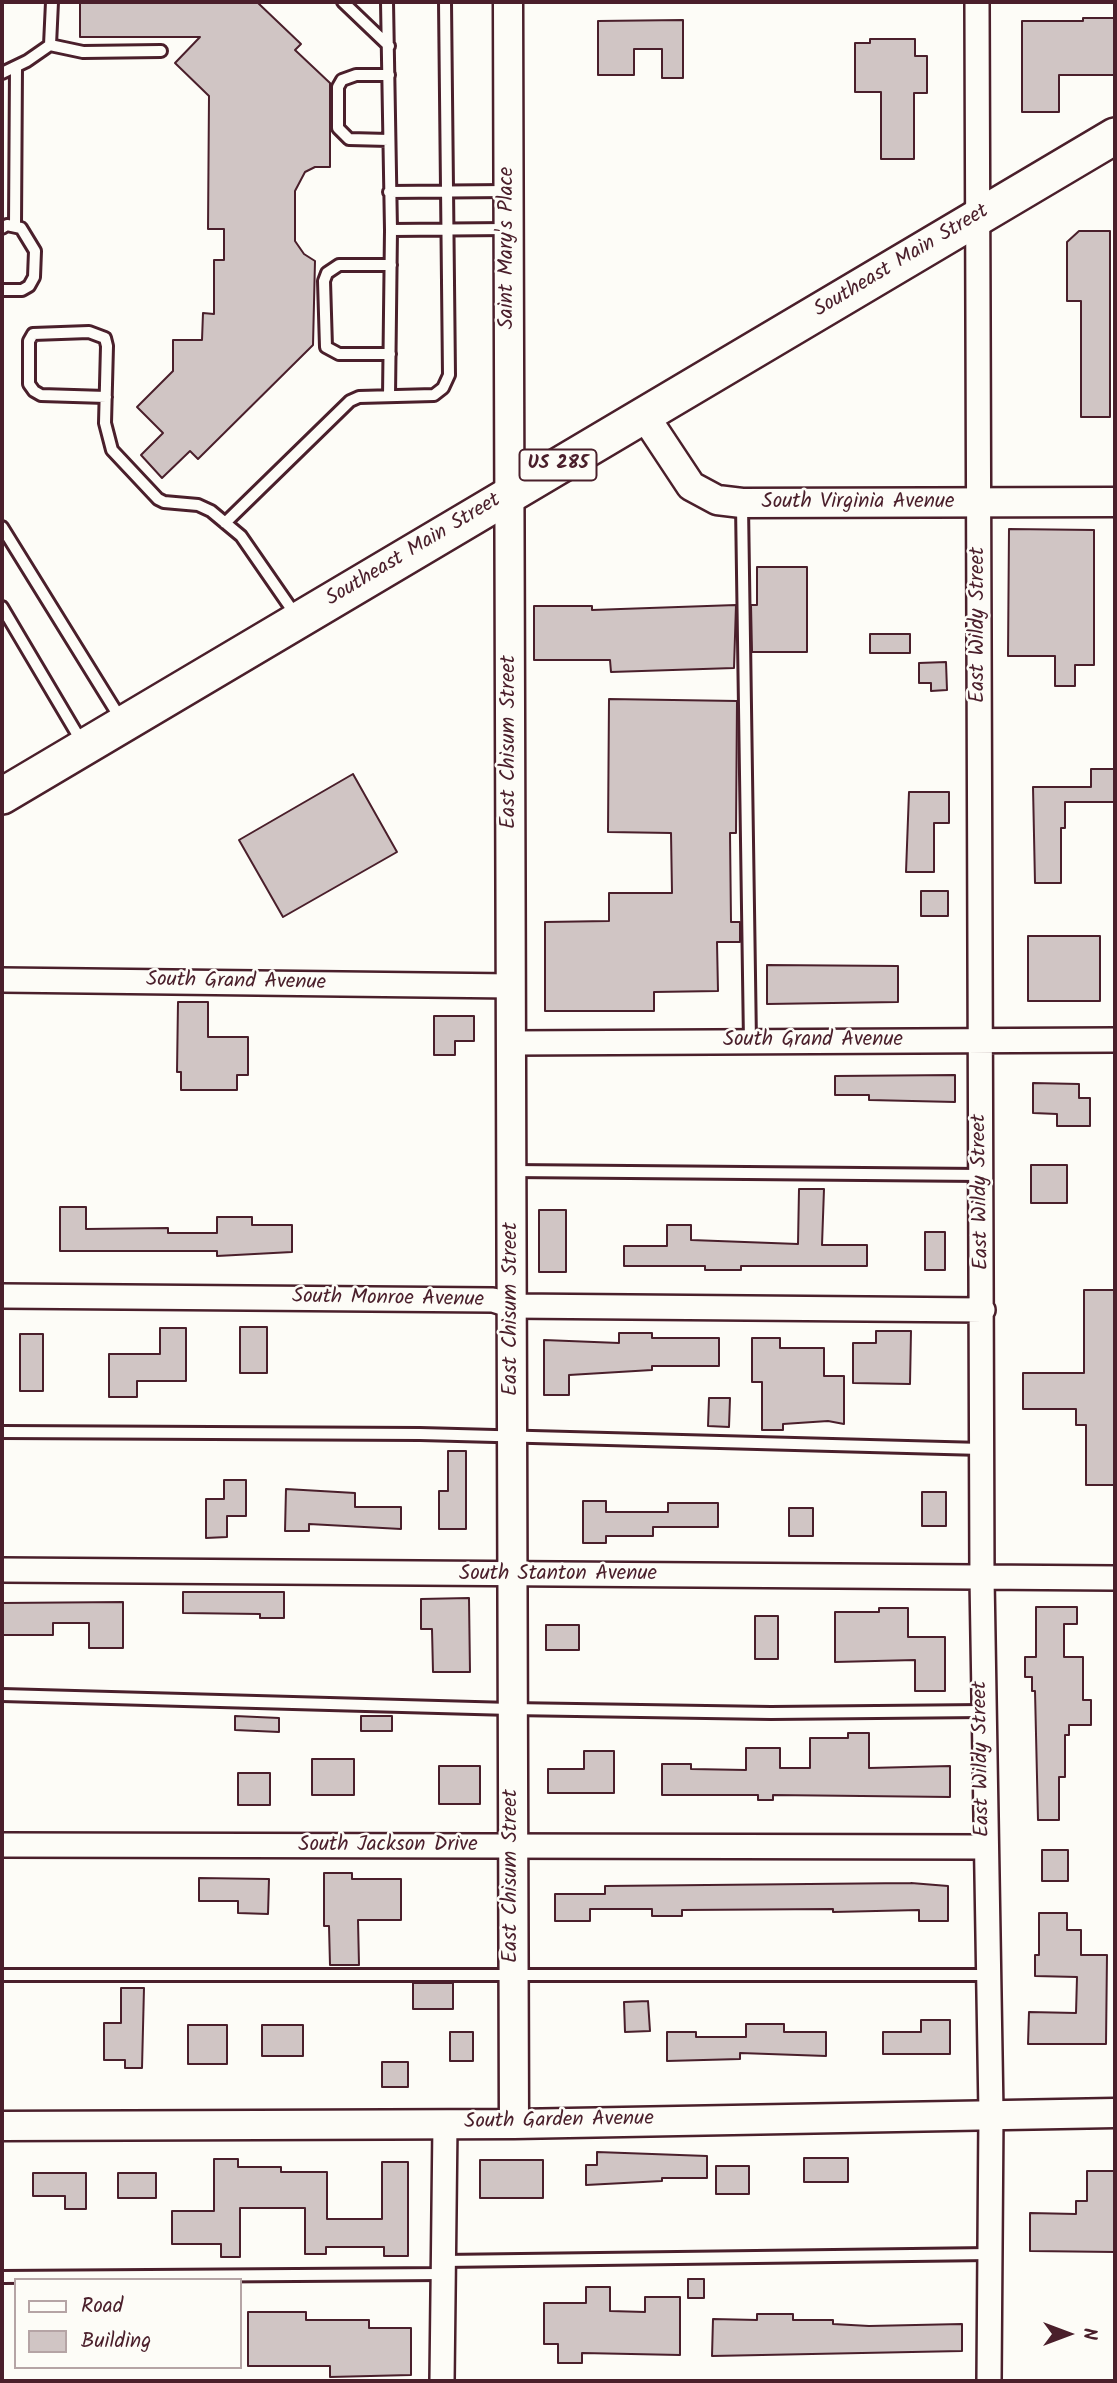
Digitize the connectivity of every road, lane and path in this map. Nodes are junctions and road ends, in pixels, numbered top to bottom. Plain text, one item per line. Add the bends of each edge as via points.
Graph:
1 (52, 2) edge
2 (343, 2) edge
3 (387, 2) edge
4 (445, 2) edge
5 (508, 2) edge
6 (977, 2) edge
7 (50, 45) junction
8 (388, 46) junction
9 (161, 51) dead end
10 (16, 67) junction
11 (2, 73) edge
12 (388, 75) junction
13 (1115, 135) edge
14 (389, 140) junction
15 (508, 191) junction
16 (390, 192) junction
17 (448, 192) junction
18 (977, 218) junction
19 (15, 226) junction
20 (2, 228) edge
21 (508, 229) junction
22 (391, 230) junction
23 (448, 230) junction
24 (391, 265) junction
25 (2, 290) edge
26 (390, 354) junction
27 (390, 396) junction
28 (106, 397) junction
29 (644, 415) junction
30 (508, 495) junction
31 (979, 502) junction
32 (1115, 502) edge
33 (741, 503) junction
34 (225, 523) junction
35 (2, 527) edge
36 (2, 607) edge
37 (299, 619) junction
38 (124, 723) junction
39 (85, 746) junction
40 (2, 796) edge
41 (2, 980) edge
42 (512, 986) junction
43 (981, 1040) junction
44 (1115, 1040) edge
45 (750, 1042) junction
46 (512, 1043) junction
47 (512, 1171) junction
48 (981, 1175) junction
49 (2, 1296) edge
50 (512, 1306) junction
51 (983, 1310) junction
52 (2, 1432) edge
53 (511, 1437) junction
54 (982, 1449) junction
55 (2, 1570) edge
56 (511, 1574) junction
57 (982, 1577) junction
58 (1115, 1578) edge
59 (2, 1695) edge
60 (511, 1709) junction
61 (983, 1710) junction
62 (2, 1845) edge
63 (512, 1847) junction
64 (984, 1847) junction
65 (2, 1975) edge
66 (988, 1975) junction
67 (513, 1976) junction
68 (991, 2113) junction
69 (1115, 2113) edge
70 (444, 2124) junction
71 (514, 2124) junction
72 (2, 2126) edge
73 (990, 2254) junction
74 (443, 2267) junction
75 (2, 2277) edge
76 (442, 2381) edge
77 (989, 2381) edge

1 - 7 lane
2 - 8 lane
3 - 8 lane
4 - 17 lane
5 - 15 street, Saint Mary's Place
6 - 18 street, East Wildy Street
7 - 9 lane via 83,52
7 - 10 lane
8 - 12 lane
10 - 11 lane
10 - 19 lane
12 - 14 lane
12 - 14 lane via 342,80 338,128 349,139
13 - 18 main road, Southeast Main Street / US 285
14 - 16 lane
15 - 17 lane
15 - 21 street, Saint Mary's Place
16 - 17 lane
16 - 22 lane
17 - 23 lane
18 - 29 main road, Southeast Main Street / US 285
18 - 31 street, East Wildy Street
19 - 20 lane
19 - 25 lane via 29,237 35,251 34,276 22,290
21 - 23 lane
21 - 30 street, Saint Mary's Place
22 - 23 lane
22 - 24 lane
23 - 27 lane via 449,375 434,395
24 - 26 lane
24 - 26 lane via 339,265 324,281 326,347 339,354
26 - 27 lane
27 - 34 lane via 350,401
28 - 28 lane via 105,338 89,332 33,334 29,384 34,391
28 - 34 lane via 108,443 121,460 158,499 198,505
29 - 30 main road, Southeast Main Street / US 285
29 - 33 street, South Virginia Avenue via 691,486 717,500
30 - 37 main road, Southeast Main Street / US 285
30 - 42 street, East Chisum Street
31 - 32 street, South Virginia Avenue
31 - 33 street, South Virginia Avenue
31 - 43 street, East Wildy Street
33 - 45 lane
34 - 37 lane via 241,536
35 - 38 lane
36 - 39 lane
37 - 38 main road, Southeast Main Street / US 285
38 - 39 main road, Southeast Main Street / US 285
39 - 40 main road, Southeast Main Street / US 285
41 - 42 street, South Grand Avenue
42 - 46 street, East Chisum Street
43 - 44 street, South Grand Avenue
43 - 45 street, South Grand Avenue
43 - 48 street, East Wildy Street
45 - 46 street, South Grand Avenue
46 - 47 street, East Chisum Street
47 - 48 lane
47 - 50 street, East Chisum Street
48 - 51 street, East Wildy Street
49 - 50 street, South Monroe Avenue via 493,1300
50 - 51 street, South Monroe Avenue
50 - 53 street, East Chisum Street
51 - 54 street, East Wildy Street
52 - 53 lane
53 - 54 lane
53 - 56 street, East Chisum Street
54 - 57 street, East Wildy Street
55 - 56 street, South Stanton Avenue
56 - 57 street, South Stanton Avenue
56 - 60 street, East Chisum Street
57 - 58 street, South Stanton Avenue
57 - 61 street, East Wildy Street
59 - 60 lane
60 - 61 lane
60 - 63 street, East Chisum Street
61 - 64 street, East Wildy Street
62 - 63 street, South Jackson Drive
63 - 64 street, South Jackson Drive
63 - 67 street, East Chisum Street
64 - 66 street, East Wildy Street
65 - 67 lane
66 - 67 lane
66 - 68 street, East Wildy Street
67 - 71 street, East Chisum Street
68 - 69 street, South Garden Avenue
68 - 71 street, South Garden Avenue
68 - 73 street, East Wildy Street
70 - 71 street, South Garden Avenue
70 - 72 street, South Garden Avenue
70 - 74 street
73 - 74 lane
73 - 77 street, East Wildy Street
74 - 75 lane
74 - 76 street

